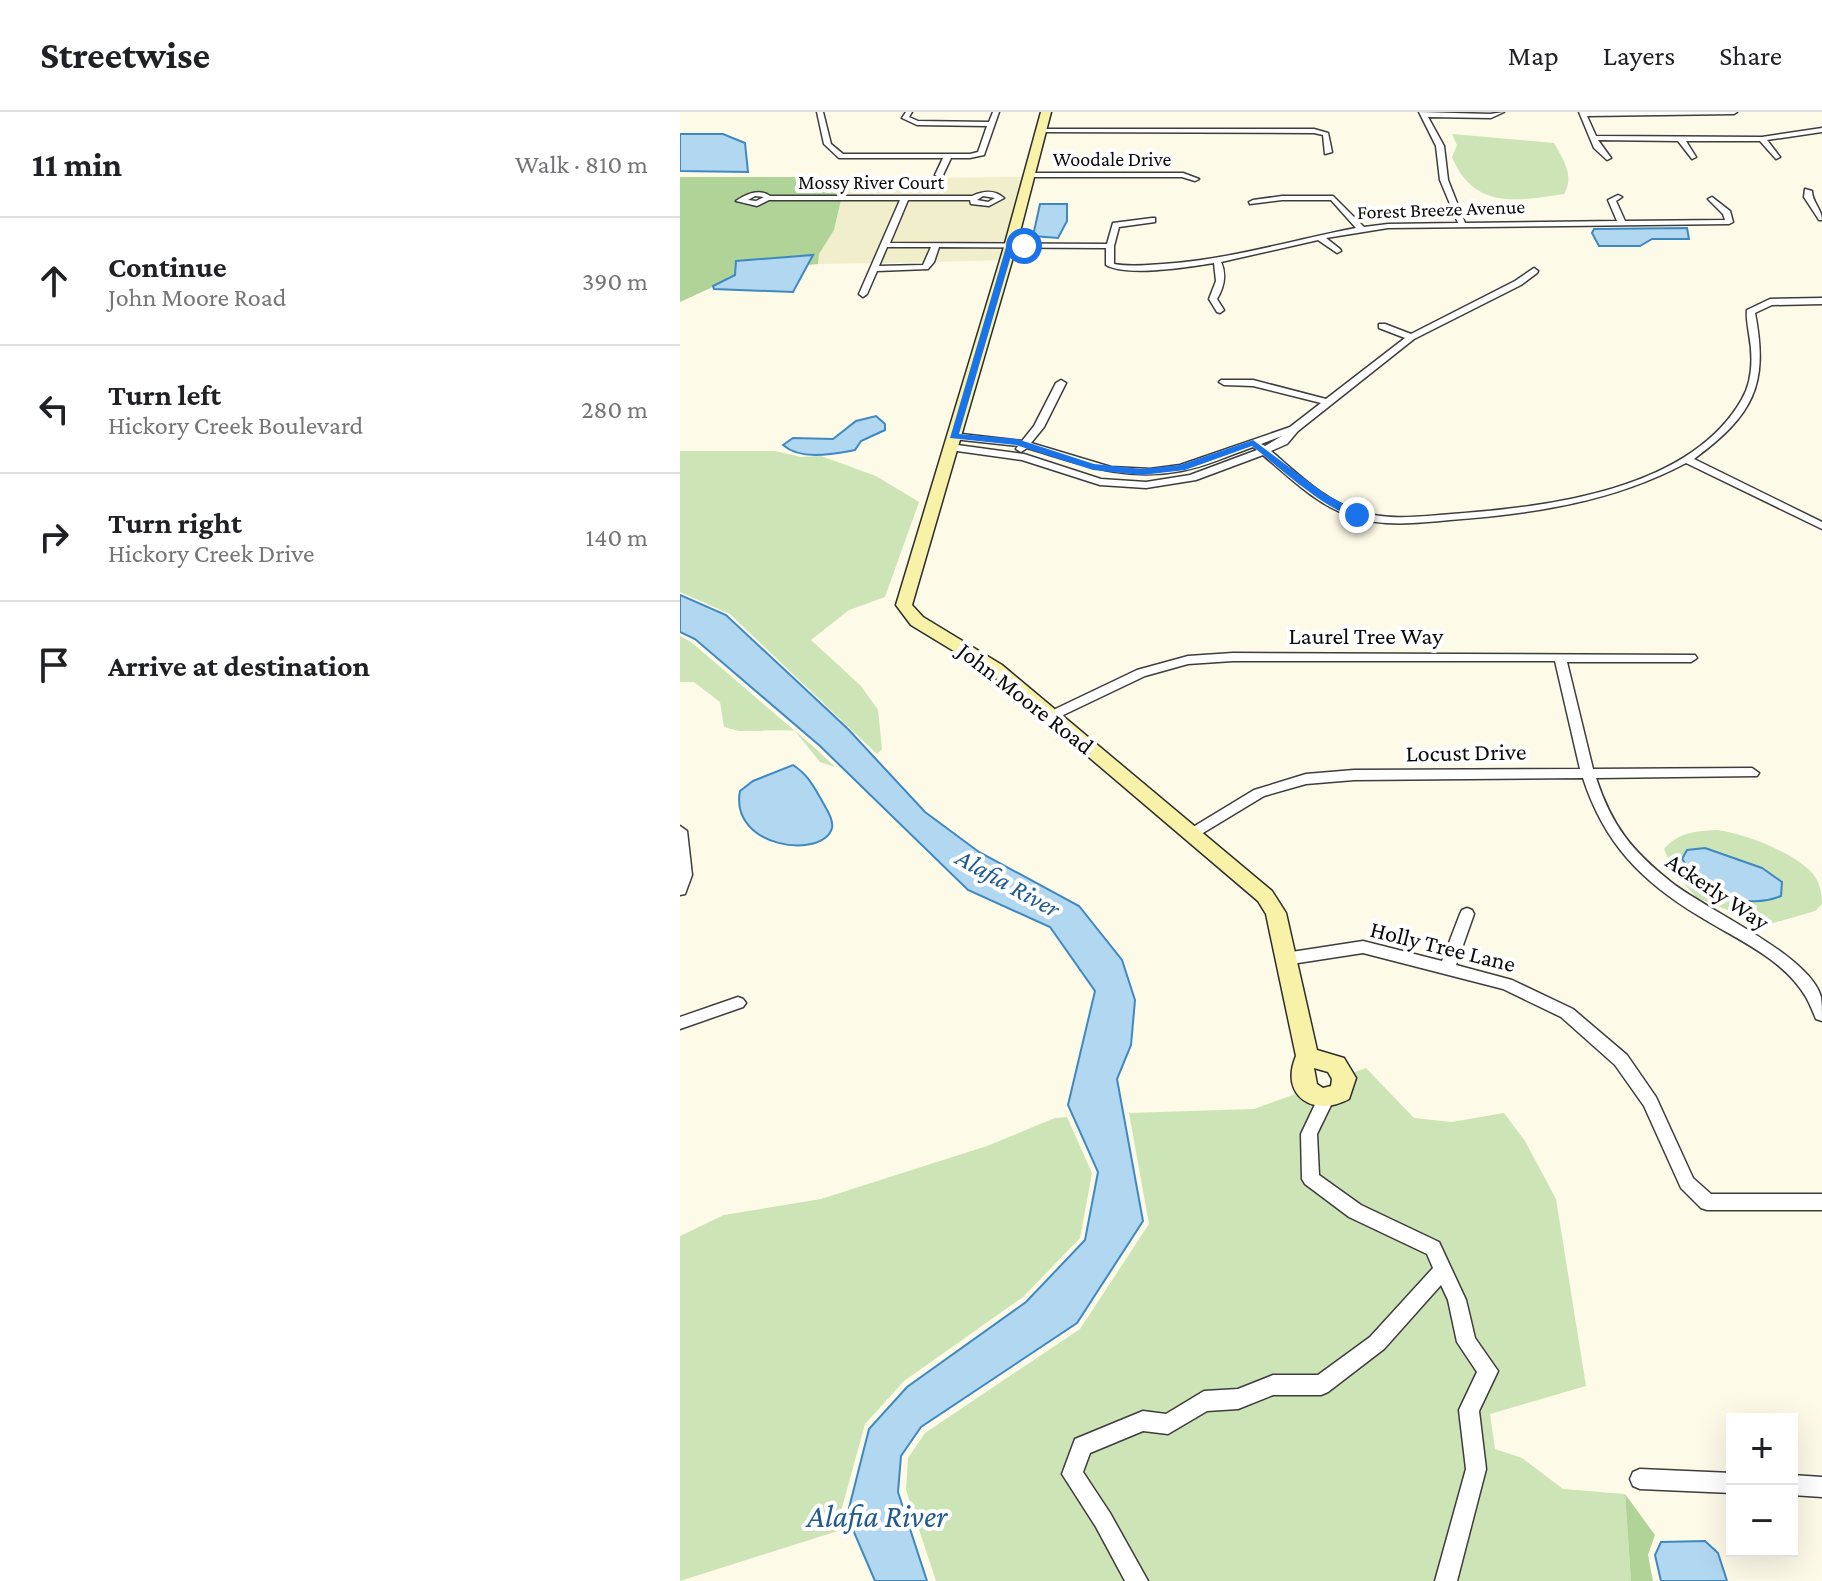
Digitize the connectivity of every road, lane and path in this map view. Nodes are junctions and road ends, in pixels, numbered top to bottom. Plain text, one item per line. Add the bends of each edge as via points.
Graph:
1 (820, 112) edge
2 (909, 112) edge
3 (996, 112) edge
4 (1046, 112) edge
5 (1501, 112) edge
6 (1734, 112) edge
7 (1423, 113) edge
8 (1582, 113) edge
9 (992, 124) junction
10 (1822, 130) edge
11 (1041, 131) junction
12 (1594, 138) junction
13 (1681, 139) junction
14 (1762, 139) junction
15 (1328, 152) dead end
16 (948, 156) junction
17 (1692, 157) dead end
18 (1776, 157) dead end
19 (1607, 158) dead end
20 (939, 175) dead end
21 (1029, 175) junction
22 (1195, 179) dead end
23 (1808, 191) dead end
24 (1618, 197) dead end
25 (768, 198) dead end
26 (905, 198) junction
27 (973, 198) dead end
28 (1712, 199) dead end
29 (1253, 202) dead end
30 (1821, 215) edge
31 (1152, 220) dead end
32 (1462, 224) junction
33 (1622, 224) junction
34 (1361, 228) junction
35 (1320, 238) junction
36 (885, 245) junction
37 (936, 245) junction
38 (1011, 245) junction
39 (1110, 246) junction
40 (1337, 251) dead end
41 (1217, 262) junction
42 (874, 269) junction
43 (1534, 271) dead end
44 (863, 294) dead end
45 (1822, 301) edge
46 (1220, 310) dead end
47 (1382, 326) dead end
48 (1411, 337) junction
49 (1224, 382) dead end
50 (1061, 383) dead end
51 (1327, 402) junction
52 (1294, 429) junction
53 (952, 442) junction
54 (1253, 442) junction
55 (1025, 444) junction
56 (1265, 452) junction
57 (1016, 455) junction
58 (1686, 459) junction
59 (1822, 526) edge
60 (1560, 658) junction
61 (1691, 658) dead end
62 (1053, 715) junction
63 (1589, 772) junction
64 (1752, 773) dead end
65 (680, 831) edge
66 (1193, 833) junction
67 (680, 890) edge
68 (1467, 914) dead end
69 (1285, 959) junction
70 (1447, 968) junction
71 (738, 1003) dead end
72 (1822, 1015) edge
73 (680, 1023) edge
74 (1326, 1099) joint
75 (1822, 1202) edge
76 (1442, 1271) junction
77 (1640, 1479) dead end
78 (1726, 1483) edge
79 (1798, 1485) edge
80 (1822, 1487) edge
81 (1137, 1581) edge
82 (1446, 1581) edge

1 - 16 street via 827,145 842,156
2 - 9 street via 905,118 917,123
3 - 9 street
4 - 11 street, John Moore Road
5 - 7 street
6 - 8 street
7 - 32 street via 1440,146 1444,180
8 - 12 street
9 - 16 street via 981,153
10 - 14 street
11 - 15 street via 1314,131 1326,134
11 - 21 street, John Moore Road
12 - 13 street
12 - 19 street
13 - 14 street
13 - 17 street
14 - 18 street
16 - 20 street
21 - 22 street, Woodale Drive
21 - 38 street, John Moore Road
23 - 30 street
24 - 33 street via 1612,200
25 - 26 street, Mossy River Court
26 - 27 street, Mossy River Court
26 - 36 street
28 - 33 street, Forest Breeze Avenue via 1729,222
29 - 34 street via 1333,198
31 - 39 street via 1116,225
32 - 33 street, Forest Breeze Avenue
32 - 34 street, Forest Breeze Avenue
34 - 35 street, Forest Breeze Avenue
35 - 40 street
35 - 41 street, Forest Breeze Avenue
36 - 37 street
36 - 42 street
37 - 38 street
37 - 42 street via 925,267
38 - 39 street
38 - 53 street, John Moore Road
39 - 41 street, Forest Breeze Avenue via 1108,261 1114,267
41 - 46 street via 1219,291 1213,299
42 - 44 street
43 - 48 street
45 - 58 street via 1770,302 1750,312 1757,373 1746,399 1714,439
47 - 48 street
48 - 51 street
49 - 51 street via 1253,383
50 - 55 street
51 - 52 street
52 - 54 street
52 - 56 street
53 - 55 street
53 - 57 street
53 - 62 street, John Moore Road via 906,610 987,662
54 - 55 street via 1182,468 1142,472 1093,467
54 - 56 street
55 - 57 street
56 - 57 street via 1192,478 1146,485 1089,480
56 - 58 street via 1322,496 1357,515 1396,520 1490,515 1573,502
58 - 59 street
60 - 61 street, Laurel Tree Way
60 - 62 street, Laurel Tree Way via 1188,660 1141,673
60 - 63 street, Ackerly Way
62 - 66 street, John Moore Road
63 - 64 street, Locust Drive
63 - 66 street, Locust Drive via 1306,779 1259,793
63 - 72 street, Ackerly Way via 1613,832 1641,864 1683,899 1788,963
65 - 67 street via 685,875
66 - 69 street, John Moore Road via 1270,901
68 - 70 street
69 - 70 street, Holly Tree Lane via 1363,947
69 - 74 street, John Moore Road via 1307,1056 1301,1074 1304,1085
70 - 75 street, Holly Tree Lane via 1507,984 1567,1013 1621,1060 1650,1102 1687,1183 1707,1202
71 - 73 street
74 - 76 street via 1309,1134 1311,1179 1355,1211 1433,1248
76 - 81 street via 1377,1343 1321,1385 1273,1385 1238,1399 1204,1401 1168,1424 1143,1421 1082,1446 1072,1474
76 - 82 street via 1457,1300 1466,1342 1488,1371 1469,1410 1476,1469
77 - 78 street
79 - 80 street

